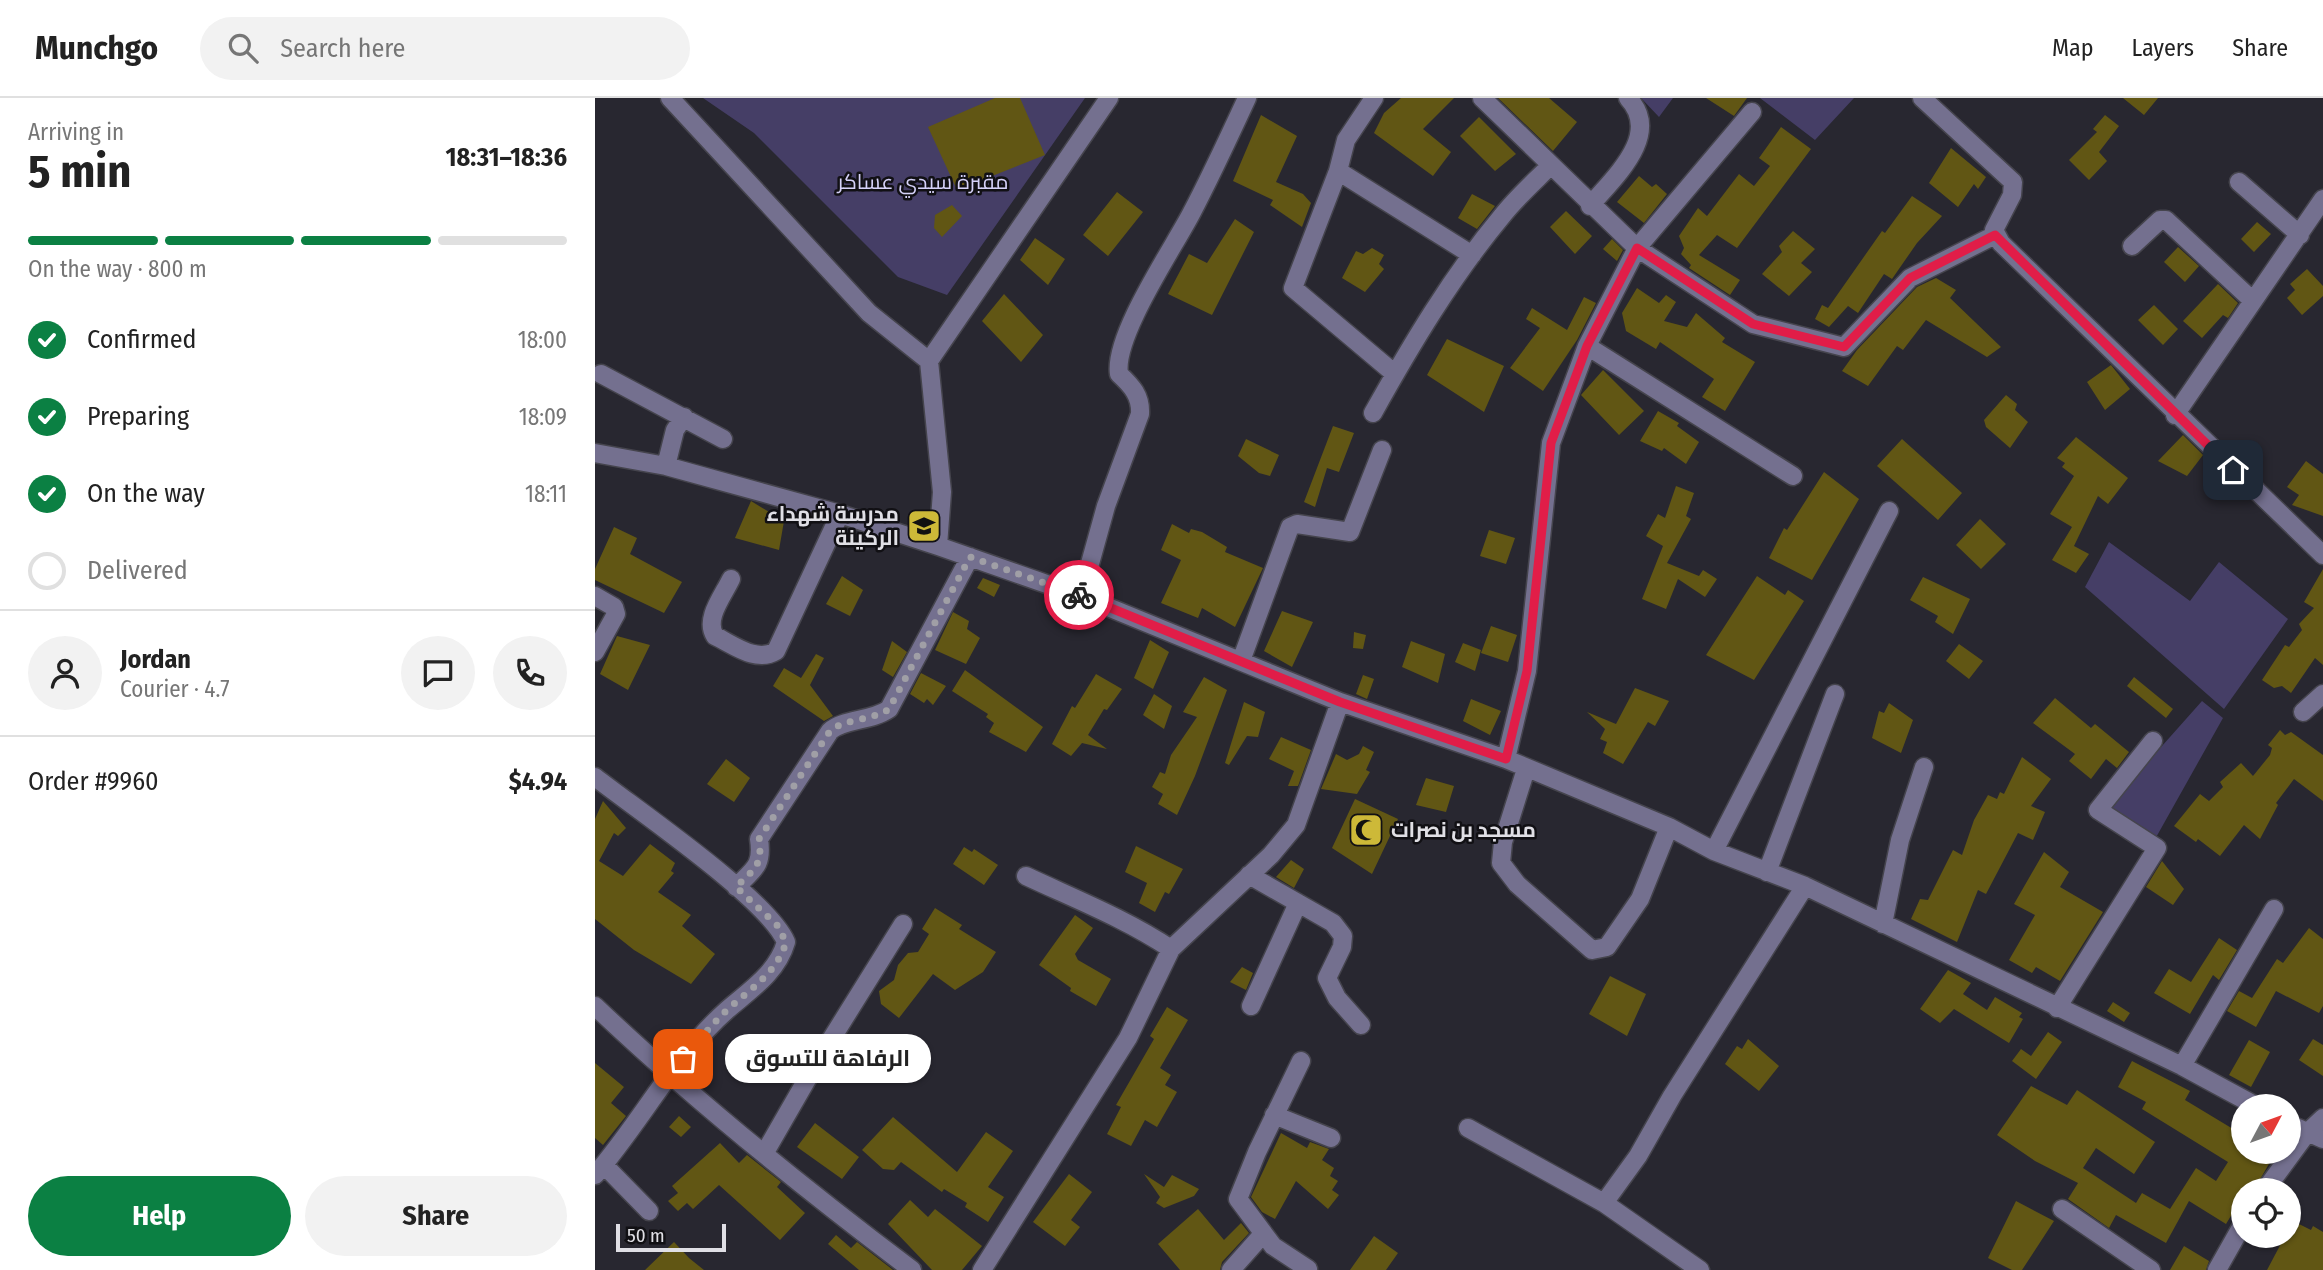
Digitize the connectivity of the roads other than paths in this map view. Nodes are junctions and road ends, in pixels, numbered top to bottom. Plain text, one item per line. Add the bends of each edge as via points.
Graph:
1 (670, 98) edge
2 (1109, 98) edge
3 (1247, 98) edge
4 (1374, 98) edge
5 (1482, 98) edge
6 (1628, 98) edge
7 (1922, 98) edge
8 (1752, 112) dead end
9 (1550, 166) junction
10 (1338, 171) junction
11 (2239, 181) dead end
12 (2323, 199) edge
13 (1590, 206) junction
14 (1995, 235) junction
15 (2300, 235) junction
16 (2132, 246) dead end
17 (1637, 248) junction
18 (1472, 255) junction
19 (2253, 301) junction
20 (1587, 346) junction
21 (929, 361) junction
22 (601, 374) dead end
23 (1395, 374) junction
24 (1373, 413) dead end
25 (2175, 415) junction
26 (684, 417) junction
27 (723, 439) dead end
28 (1382, 450) dead end
29 (595, 453) edge
30 (666, 466) junction
31 (1793, 476) dead end
32 (1889, 511) dead end
33 (840, 514) junction
34 (938, 546) junction
35 (2323, 555) edge
36 (970, 557) junction
37 (731, 579) dead end
38 (595, 596) edge
39 (1081, 596) junction
40 (595, 652) edge
41 (1241, 661) junction
42 (1835, 694) dead end
43 (2323, 694) edge
44 (1340, 702) junction
45 (2303, 712) dead end
46 (2153, 741) dead end
47 (1506, 759) junction
48 (1924, 767) dead end
49 (1526, 769) junction
50 (595, 777) edge
51 (1669, 827) junction
52 (1714, 850) junction
53 (1767, 872) junction
54 (1249, 875) junction
55 (1026, 876) dead end
56 (1805, 886) junction
57 (736, 887) junction
58 (1297, 903) junction
59 (2274, 909) dead end
60 (1883, 924) junction
61 (903, 925) dead end
62 (1171, 949) junction
63 (595, 1006) edge
64 (1251, 1006) dead end
65 (2057, 1009) junction
66 (1361, 1025) dead end
67 (1301, 1061) dead end
68 (2182, 1066) junction
69 (668, 1075) junction
70 (2234, 1094) edge
71 (1274, 1115) junction
72 (2323, 1118) edge
73 (1468, 1128) dead end
74 (2315, 1136) edge
75 (1331, 1138) dead end
76 (764, 1154) junction
77 (600, 1170) edge
78 (2276, 1178) edge
79 (1604, 1203) junction
80 (2062, 1209) dead end
81 (649, 1211) dead end
82 (1263, 1234) junction
83 (2231, 1245) edge
84 (1308, 1269) edge
85 (912, 1270) edge
86 (982, 1270) edge
87 (1231, 1270) edge
88 (1700, 1270) edge
89 (2151, 1270) edge
90 (2217, 1270) edge

1 - 21 street via 869,313
2 - 21 street
3 - 39 street via 1191,215 1140,306 1120,356 1119,374 1140,399 1140,414 1110,495
4 - 10 street via 1346,140
5 - 9 street
6 - 13 street via 1638,113 1639,142
7 - 14 street via 2013,182
8 - 17 street
9 - 13 street
9 - 18 street via 1503,214
10 - 18 street
10 - 23 street via 1293,290
11 - 15 street
12 - 15 street
13 - 17 street
14 - 17 street via 1910,278 1844,347 1753,324
14 - 25 street
15 - 19 street
16 - 19 street via 2160,220 2166,220
17 - 20 street
18 - 23 street
19 - 25 street
20 - 31 street
20 - 47 street via 1551,443 1527,671
21 - 34 street via 942,481
22 - 26 street
23 - 24 street
25 - 35 street
26 - 27 street
26 - 30 street via 675,430
28 - 41 street via 1350,532 1297,524 1290,527
29 - 30 street
30 - 33 street
32 - 52 street
33 - 34 street
33 - 37 street via 776,651 767,657 715,636 711,630 710,622
34 - 36 street
36 - 39 street
36 - 57 street via 889,709 878,717 838,725 830,731 759,839 762,857 758,866
38 - 40 street via 614,607 616,614
39 - 41 street
41 - 44 street
42 - 53 street
43 - 45 street
44 - 47 street
44 - 54 street via 1296,825
46 - 65 street via 2098,810 2157,848
47 - 49 street
48 - 60 street via 1900,840
49 - 51 street
49 - 51 street via 1501,863 1517,884 1592,950 1607,947 1640,899
50 - 57 street
51 - 52 street
52 - 53 street
53 - 56 street
54 - 58 street
54 - 62 street
55 - 62 street via 1132,923
56 - 60 street
56 - 79 street via 1638,1156
57 - 69 street via 777,925 786,942 779,960
58 - 64 street
58 - 66 street via 1333,923 1343,936 1327,978 1337,998
59 - 68 street
60 - 65 street
61 - 76 street
62 - 86 street via 1128,1038
63 - 69 street
65 - 68 street
67 - 71 street
68 - 70 street
69 - 76 street
69 - 77 street
71 - 75 street
71 - 82 street via 1238,1194
72 - 74 street
73 - 79 street
74 - 78 street
76 - 85 street
77 - 81 street
79 - 88 street
80 - 89 street
82 - 84 street
82 - 87 street
83 - 90 street

